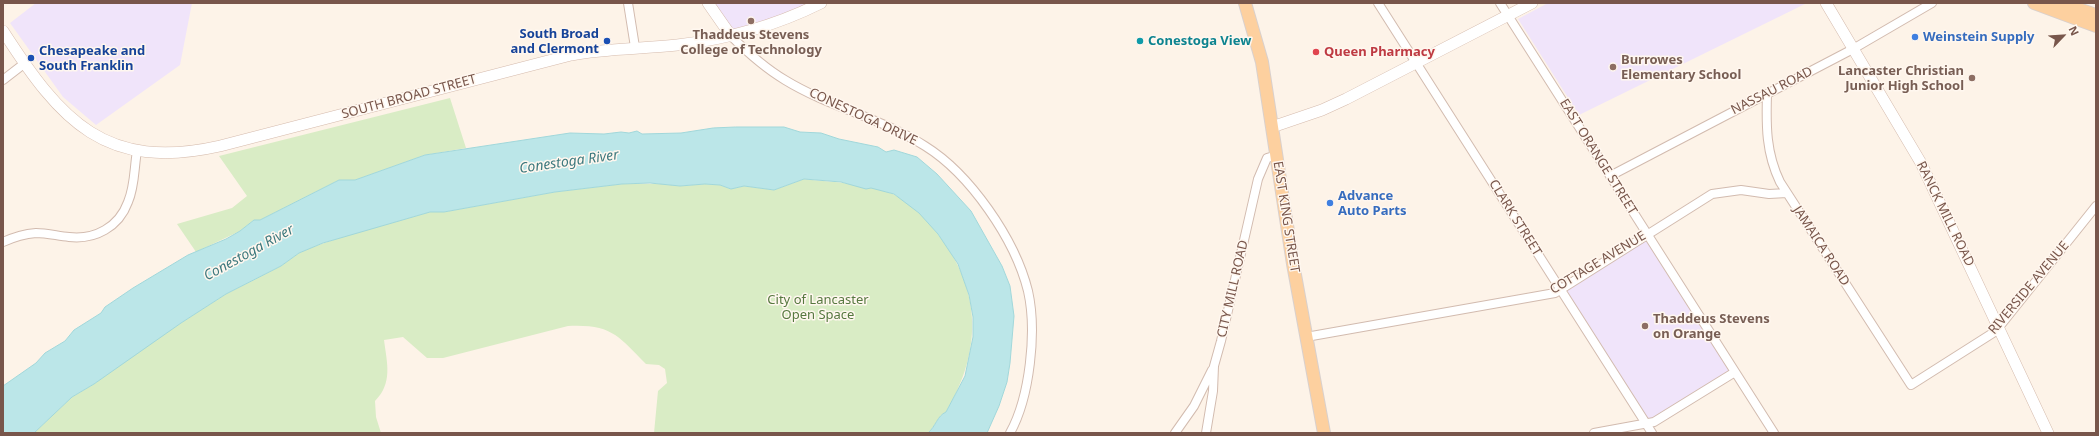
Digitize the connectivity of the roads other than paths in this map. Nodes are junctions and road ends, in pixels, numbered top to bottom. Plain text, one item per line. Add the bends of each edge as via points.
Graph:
1 (628, 3) edge
2 (708, 3) edge
3 (821, 3) edge
4 (1244, 3) edge
5 (1378, 3) edge
6 (1500, 3) edge
7 (1532, 3) edge
8 (1826, 3) edge
9 (1932, 3) edge
10 (2034, 3) edge
11 (2061, 3) edge
12 (2096, 15) edge
13 (1508, 16) junction
14 (2096, 26) edge
15 (3, 31) edge
16 (731, 36) junction
17 (634, 47) junction
18 (1853, 49) junction
19 (25, 63) junction
20 (1416, 63) junction
21 (3, 80) edge
22 (1767, 94) junction
23 (1272, 127) junction
24 (137, 151) junction
25 (1277, 155) junction
26 (1610, 176) junction
27 (1787, 193) junction
28 (2096, 206) edge
29 (1647, 234) junction
30 (3, 242) edge
31 (1560, 290) junction
32 (1999, 328) junction
33 (1306, 337) junction
34 (1214, 366) junction
35 (1735, 372) junction
36 (1911, 385) joint
37 (1646, 424) junction
38 (1010, 433) edge
39 (1175, 433) edge
40 (1206, 433) edge
41 (1324, 433) edge
42 (1594, 433) edge
43 (1652, 433) edge
44 (1774, 433) edge
45 (2048, 433) edge

1 - 17 street
2 - 16 main road
3 - 16 main road, SOUTH BROAD STREET via 768,25
4 - 23 main road, EAST KING STREET via 1261,56
5 - 20 street, CLARK STREET
6 - 13 street, EAST ORANGE STREET
7 - 13 main road
8 - 18 main road, RANCK MILL ROAD
9 - 18 street, NASSAU ROAD
10 - 14 main road
11 - 12 main road
13 - 20 main road
13 - 26 street, EAST ORANGE STREET
15 - 19 main road, SOUTH BROAD STREET
16 - 17 main road, SOUTH BROAD STREET via 696,43
16 - 38 street, CONESTOGA DRIVE via 760,62 786,80 823,99 897,130 925,146 950,165 978,194 1017,260 1028,293 1031,322 1029,363 1020,409
17 - 24 main road, SOUTH BROAD STREET via 557,58 204,150 174,154
18 - 22 street, NASSAU ROAD
18 - 32 main road, RANCK MILL ROAD via 1921,163
19 - 21 street
19 - 24 main road, SOUTH BROAD STREET via 55,103 73,120 105,140
20 - 23 main road via 1338,103
20 - 31 street, CLARK STREET
22 - 26 street, NASSAU ROAD
22 - 27 street, JAMAICA ROAD via 1767,143 1774,170
23 - 25 main road, EAST KING STREET
24 - 30 street via 132,192 122,214 110,227 86,238 36,233 16,236
25 - 33 main road, EAST KING STREET
25 - 34 street, CITY MILL ROAD via 1267,158 1258,179
26 - 29 street, EAST ORANGE STREET
27 - 29 street, COTTAGE AVENUE via 1769,194 1740,190 1712,194
27 - 36 street, JAMAICA ROAD
28 - 32 street, RIVERSIDE AVENUE
29 - 31 street, COTTAGE AVENUE
29 - 35 street, EAST ORANGE STREET
31 - 33 street, COTTAGE AVENUE via 1553,294
31 - 37 street, CLARK STREET
32 - 36 street, RIVERSIDE AVENUE
32 - 45 main road, RANCK MILL ROAD
33 - 41 main road, EAST KING STREET
34 - 39 street via 1194,406
34 - 40 street, CITY MILL ROAD via 1213,392
35 - 37 street via 1654,422
35 - 44 street, EAST ORANGE STREET
37 - 42 street
37 - 43 street, CLARK STREET

